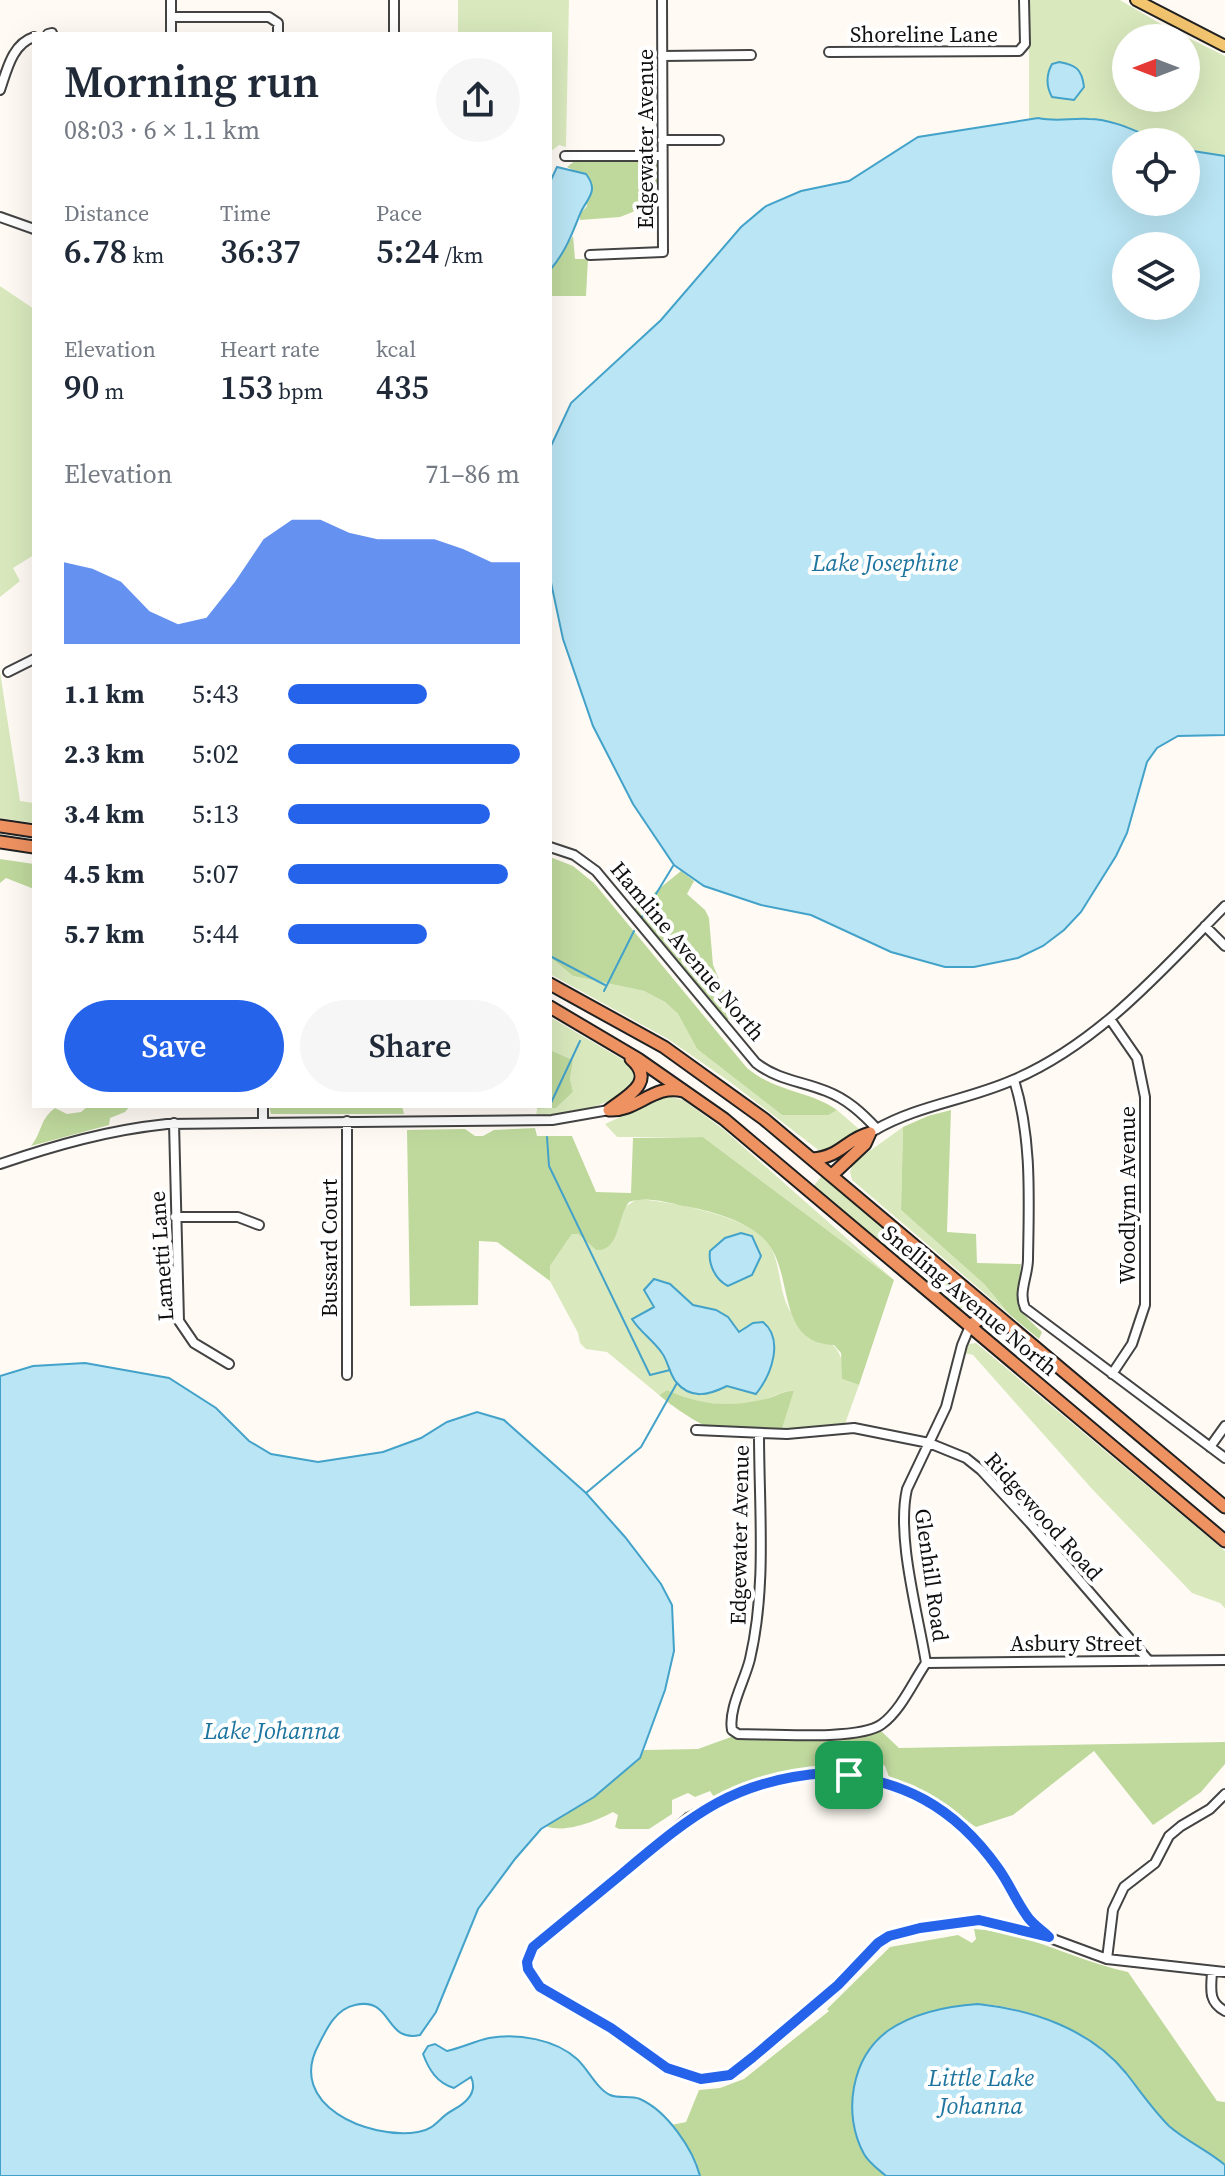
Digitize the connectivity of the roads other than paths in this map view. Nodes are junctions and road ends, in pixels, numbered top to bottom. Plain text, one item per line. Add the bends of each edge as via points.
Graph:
1 (171, 0) edge
2 (394, 0) edge
3 (662, 0) edge
4 (1024, 0) edge
5 (1136, 0) edge
6 (171, 17) junction
7 (171, 32) edge
8 (278, 32) edge
9 (394, 32) edge
10 (32, 38) edge
11 (1225, 46) edge
12 (829, 52) dead end
13 (751, 55) dead end
14 (662, 56) junction
15 (0, 90) edge
16 (662, 140) junction
17 (719, 140) dead end
18 (565, 156) dead end
19 (662, 156) junction
20 (0, 217) edge
21 (32, 228) edge
22 (590, 255) dead end
23 (32, 660) edge
24 (8, 672) dead end
25 (0, 826) edge
26 (32, 831) edge
27 (0, 842) edge
28 (32, 847) edge
29 (552, 848) edge
30 (1225, 906) edge
31 (1205, 926) junction
32 (1225, 946) edge
33 (552, 985) edge
34 (552, 1008) edge
35 (1110, 1019) junction
36 (589, 1028) junction
37 (1014, 1080) junction
38 (687, 1093) junction
39 (263, 1108) edge
40 (609, 1110) junction
41 (263, 1121) junction
42 (347, 1121) junction
43 (174, 1123) junction
44 (874, 1131) junction
45 (812, 1159) junction
46 (0, 1164) edge
47 (832, 1175) junction
48 (175, 1217) junction
49 (259, 1225) dead end
50 (970, 1326) junction
51 (1020, 1335) junction
52 (229, 1364) dead end
53 (1112, 1374) junction
54 (347, 1375) dead end
55 (1225, 1426) edge
56 (696, 1430) dead end
57 (759, 1433) junction
58 (929, 1443) junction
59 (1210, 1447) junction
60 (1225, 1458) edge
61 (1225, 1507) edge
62 (1225, 1541) edge
63 (1225, 1660) edge
64 (1149, 1661) junction
65 (926, 1663) junction
66 (876, 1728) joint
67 (1225, 1794) edge
68 (1027, 1918) junction
69 (1018, 1928) junction
70 (1049, 1937) junction
71 (1107, 1959) junction
72 (1212, 1972) junction
73 (1225, 1972) edge
74 (1225, 2011) edge

1 - 6 street
2 - 9 street
3 - 14 street, Edgewater Avenue
4 - 12 street, Shoreline Lane via 1025,44 1019,51
5 - 11 main road
6 - 7 street
6 - 8 street via 269,17 278,23
10 - 15 street via 15,52
13 - 14 street
14 - 16 street, Edgewater Avenue
16 - 17 street
16 - 19 street, Edgewater Avenue
18 - 19 street
19 - 22 street, Edgewater Avenue via 663,252
20 - 21 street
23 - 24 street
25 - 26 highway
27 - 28 highway
29 - 44 street, Hamline Avenue North via 596,871 756,1063 777,1077 841,1098
30 - 31 street
31 - 32 street
31 - 35 street
33 - 45 highway via 683,1060
34 - 36 highway
35 - 37 street
35 - 53 street, Woodlynn Avenue via 1137,1058 1145,1097 1145,1305 1132,1344
36 - 38 highway
36 - 40 highway via 642,1072 636,1092
37 - 44 street via 904,1114
37 - 53 street via 1027,1127 1028,1264 1022,1301 1029,1314
38 - 40 highway via 673,1088
38 - 50 highway, Snelling Avenue North
39 - 41 street
40 - 42 street via 552,1120
41 - 42 street
41 - 43 street
42 - 54 street, Bussard Court
43 - 46 street via 78,1138
43 - 48 street, Lametti Lane
44 - 45 highway via 835,1155
44 - 47 highway
45 - 47 highway, Snelling Avenue North
47 - 51 highway, Snelling Avenue North
48 - 49 street via 238,1217
48 - 52 street, Lametti Lane via 179,1321 194,1343
50 - 51 highway via 981,1318
50 - 58 street, Glenhill Road via 946,1407
50 - 62 highway, Snelling Avenue North
51 - 61 highway, Snelling Avenue North
53 - 59 street
55 - 59 street
56 - 57 street, Ridgewood Road
57 - 58 street, Ridgewood Road via 854,1428
57 - 66 street, Edgewater Avenue via 758,1618 732,1730 799,1734
58 - 64 street, Ridgewood Road via 981,1470
58 - 65 street, Glenhill Road via 907,1489 903,1517
59 - 60 street
63 - 64 street, Asbury Street
64 - 65 street, Asbury Street
65 - 66 street, Glenhill Road via 892,1714
67 - 71 street via 1169,1836 1155,1863 1124,1887 1113,1910
68 - 69 street
68 - 69 street via 987,1852 937,1805 873,1779 801,1775 747,1789 688,1818 533,1947 528,1969 540,1987 667,2068 717,2078 730,2075 762,2050 889,1936 979,1920
68 - 70 street
69 - 70 street
70 - 71 street
71 - 72 street
72 - 73 street
72 - 74 street via 1211,1995

